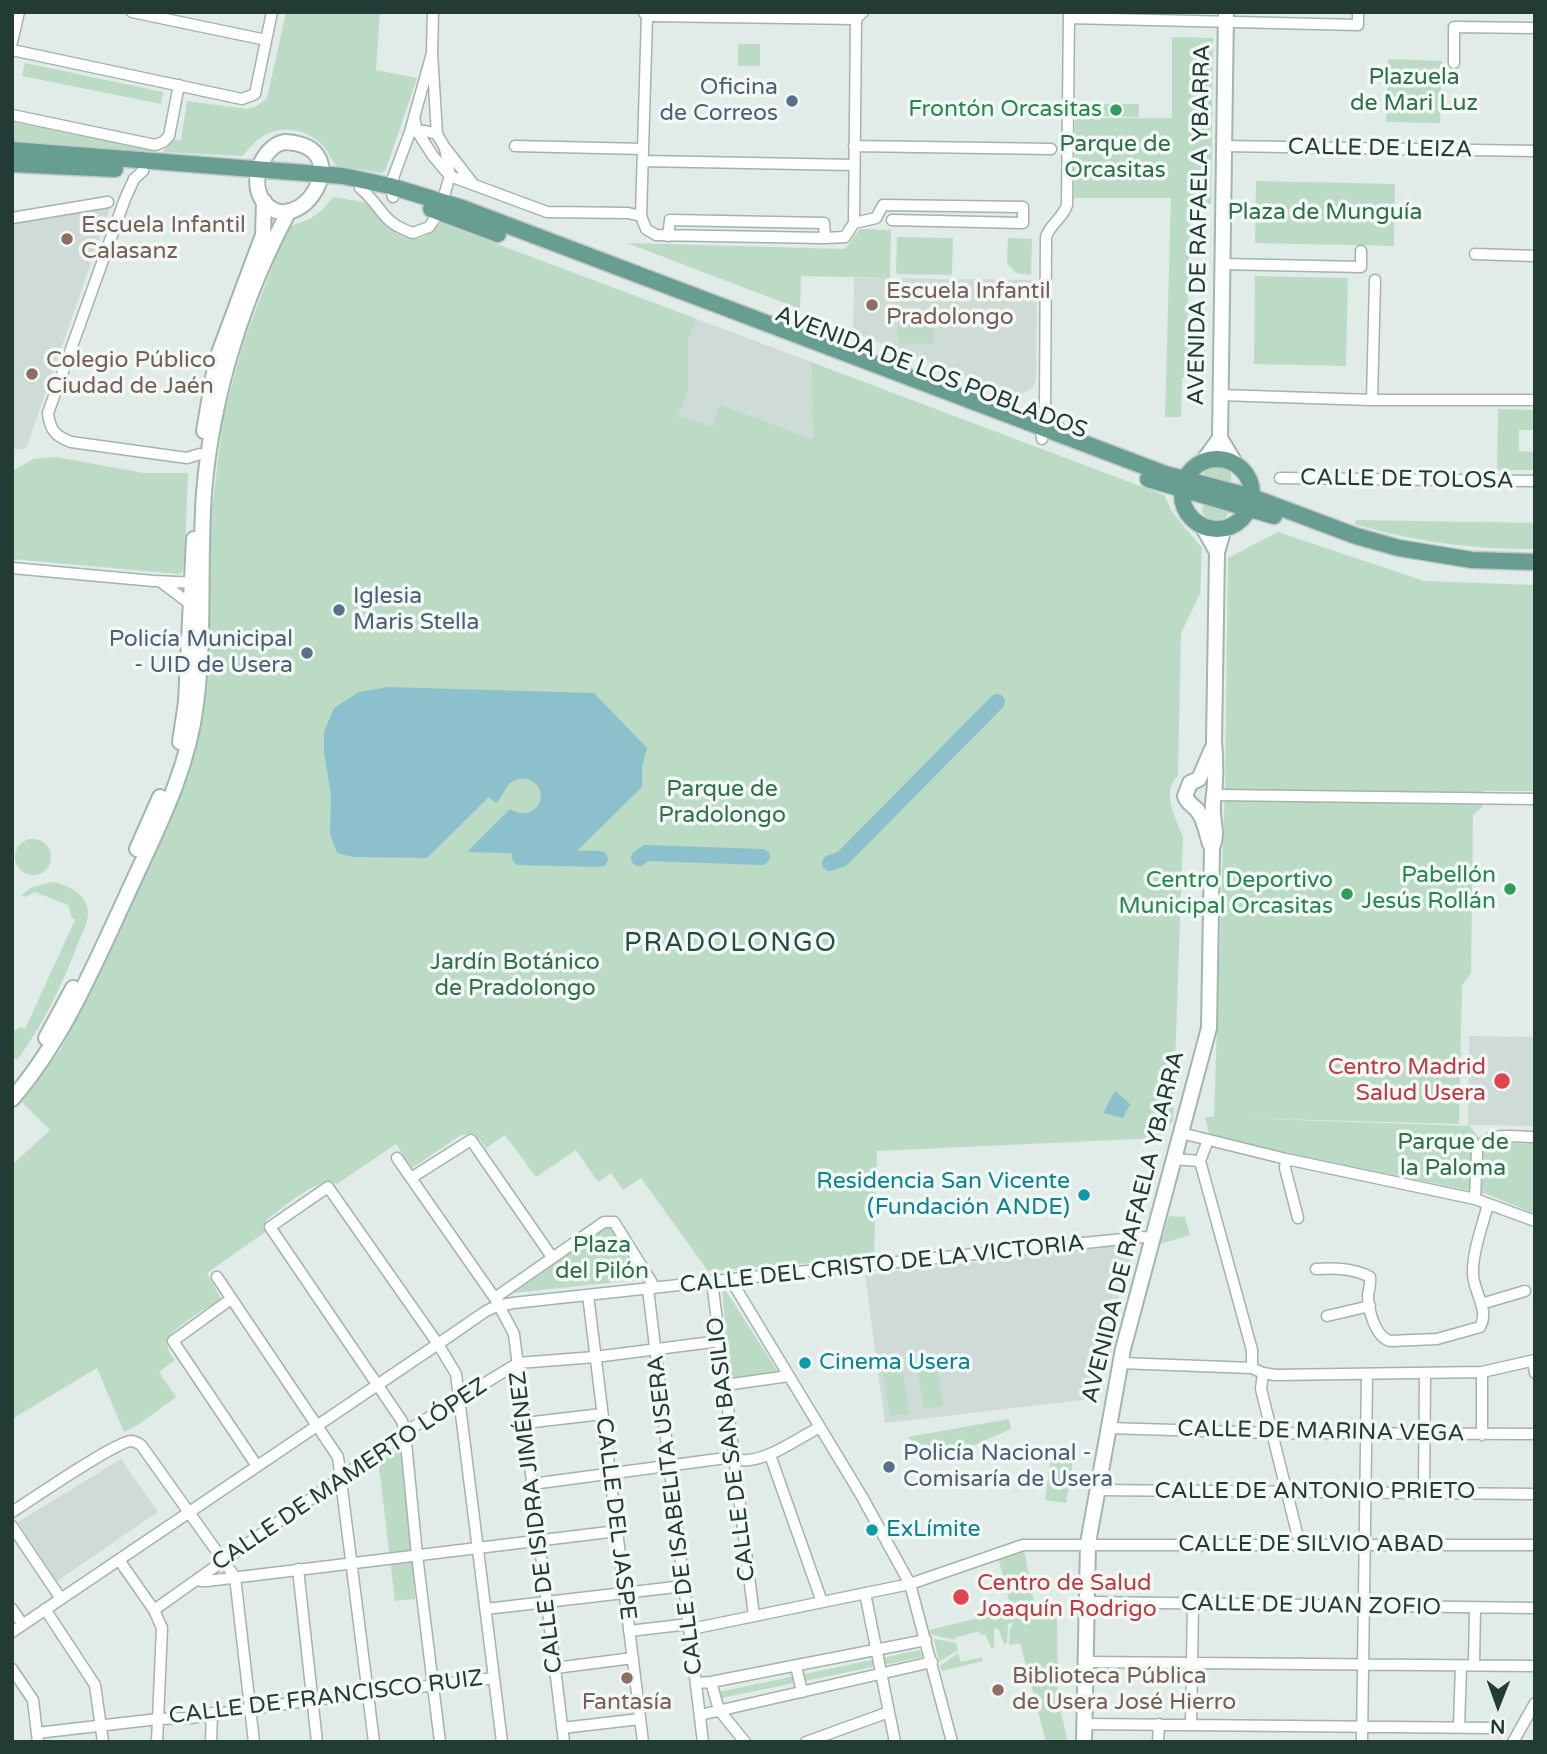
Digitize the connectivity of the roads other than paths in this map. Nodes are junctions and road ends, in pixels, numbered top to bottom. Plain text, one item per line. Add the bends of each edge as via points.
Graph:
1 (19, 12) edge
2 (132, 12) edge
3 (272, 12) edge
4 (433, 12) edge
5 (1358, 12) edge
6 (645, 14) edge
7 (1069, 15) edge
8 (860, 16) edge
9 (1226, 17) edge
10 (1535, 28) edge
11 (13, 37) edge
12 (267, 40) junction
13 (12, 50) edge
14 (432, 53) junction
15 (1454, 63) dead end
16 (179, 85) junction
17 (12, 115) edge
18 (414, 131) junction
19 (436, 134) junction
20 (515, 146) dead end
21 (854, 146) junction
22 (1225, 146) junction
23 (445, 148) junction
24 (643, 149) junction
25 (1051, 149) dead end
26 (12, 150) edge
27 (1535, 151) edge
28 (643, 161) junction
29 (12, 163) edge
30 (853, 165) junction
31 (143, 171) junction
32 (259, 175) junction
33 (450, 176) junction
34 (321, 179) junction
35 (475, 185) junction
36 (360, 188) junction
37 (392, 191) junction
38 (264, 201) junction
39 (108, 202) dead end
40 (440, 207) junction
41 (289, 211) junction
42 (641, 216) junction
43 (12, 218) edge
44 (892, 220) dead end
45 (854, 223) junction
46 (668, 236) junction
47 (825, 238) junction
48 (1361, 251) dead end
49 (1475, 254) dead end
50 (1535, 256) edge
51 (1223, 264) junction
52 (1375, 280) dead end
53 (1220, 395) junction
54 (1372, 400) junction
55 (1535, 400) edge
56 (1041, 422) junction
57 (1220, 438) junction
58 (200, 454) junction
59 (1204, 460) junction
60 (1235, 463) junction
61 (1280, 478) dead end
62 (1535, 481) edge
63 (1182, 484) junction
64 (1251, 502) junction
65 (1203, 527) junction
66 (1224, 528) junction
67 (1217, 552) junction
68 (1535, 562) edge
69 (12, 568) edge
70 (1535, 571) edge
71 (161, 582) junction
72 (196, 583) junction
73 (190, 603) junction
74 (1214, 741) junction
75 (1199, 779) junction
76 (1214, 796) junction
77 (1535, 799) edge
78 (1196, 809) junction
79 (1212, 848) junction
80 (12, 1085) edge
81 (12, 1099) edge
82 (1181, 1133) junction
83 (1535, 1137) edge
84 (1208, 1140) junction
85 (1225, 1145) junction
86 (397, 1158) dead end
87 (1174, 1159) junction
88 (1286, 1159) junction
89 (1200, 1161) junction
90 (411, 1178) junction
91 (1475, 1199) junction
92 (1488, 1204) junction
93 (1298, 1218) dead end
94 (1535, 1221) edge
95 (1152, 1239) junction
96 (552, 1257) junction
97 (1316, 1269) dead end
98 (216, 1277) dead end
99 (733, 1279) junction
100 (712, 1281) junction
101 (650, 1289) junction
102 (1525, 1291) dead end
103 (588, 1295) junction
104 (231, 1299) junction
105 (497, 1303) junction
106 (1481, 1304) junction
107 (1370, 1306) junction
108 (1327, 1316) dead end
109 (720, 1341) junction
110 (438, 1344) junction
111 (655, 1349) junction
112 (595, 1357) junction
113 (1534, 1361) edge
114 (518, 1363) junction
115 (1120, 1363) junction
116 (1252, 1368) junction
117 (1482, 1372) junction
118 (1263, 1373) junction
119 (1535, 1373) edge
120 (1425, 1374) junction
121 (1367, 1375) junction
122 (789, 1376) junction
123 (378, 1384) junction
124 (725, 1385) junction
125 (460, 1396) junction
126 (602, 1414) junction
127 (525, 1423) junction
128 (317, 1425) junction
129 (820, 1427) junction
130 (1108, 1429) junction
131 (405, 1432) junction
132 (1272, 1433) junction
133 (1366, 1433) junction
134 (1425, 1434) junction
135 (1535, 1434) edge
136 (1482, 1435) junction
137 (771, 1455) junction
138 (734, 1459) junction
139 (257, 1466) junction
140 (670, 1466) junction
141 (610, 1474) junction
142 (340, 1478) junction
143 (532, 1484) junction
144 (1096, 1490) junction
145 (1287, 1492) junction
146 (1365, 1493) junction
147 (1424, 1493) junction
148 (1535, 1494) edge
149 (190, 1511) junction
150 (12, 1512) edge
151 (12, 1527) edge
152 (617, 1531) junction
153 (539, 1541) junction
154 (1088, 1543) junction
155 (1300, 1545) junction
156 (1364, 1545) junction
157 (1535, 1545) edge
158 (478, 1548) junction
159 (417, 1555) junction
160 (119, 1560) junction
161 (224, 1561) junction
162 (351, 1563) junction
163 (298, 1569) junction
164 (235, 1577) junction
165 (199, 1578) junction
166 (911, 1584) junction
167 (684, 1586) junction
168 (625, 1593) junction
169 (865, 1593) junction
170 (61, 1599) junction
171 (547, 1602) junction
172 (822, 1602) junction
173 (1087, 1602) junction
174 (1193, 1604) junction
175 (1364, 1606) junction
176 (1475, 1608) junction
177 (1535, 1608) edge
178 (12, 1609) edge
179 (45, 1609) junction
180 (486, 1609) junction
181 (154, 1610) junction
182 (754, 1616) junction
183 (689, 1624) junction
184 (23, 1625) junction
185 (629, 1631) junction
186 (12, 1632) edge
187 (926, 1640) junction
188 (877, 1650) junction
189 (633, 1658) junction
190 (932, 1662) junction
191 (1085, 1662) junction
192 (1192, 1664) junction
193 (1363, 1664) junction
194 (796, 1665) junction
195 (1461, 1665) junction
196 (1474, 1665) junction
197 (1535, 1666) edge
198 (555, 1668) junction
199 (12, 1669) edge
200 (882, 1674) junction
201 (494, 1678) junction
202 (711, 1682) junction
203 (696, 1683) junction
204 (433, 1686) junction
205 (802, 1692) junction
206 (367, 1693) junction
207 (312, 1700) junction
208 (1535, 1703) edge
209 (251, 1708) junction
210 (719, 1710) junction
211 (889, 1712) junction
212 (212, 1713) junction
213 (700, 1715) junction
214 (158, 1719) junction
215 (640, 1719) junction
216 (1085, 1724) junction
217 (1158, 1724) junction
218 (1191, 1724) junction
219 (101, 1725) junction
220 (1362, 1726) junction
221 (1459, 1727) junction
222 (562, 1728) junction
223 (1492, 1728) dead end
224 (38, 1738) edge
225 (103, 1742) edge
226 (157, 1742) edge
227 (211, 1742) edge
228 (254, 1742) edge
229 (317, 1742) edge
230 (374, 1742) edge
231 (440, 1742) edge
232 (502, 1742) edge
233 (564, 1742) edge
234 (643, 1742) edge
235 (703, 1742) edge
236 (745, 1742) edge
237 (806, 1742) edge
238 (895, 1742) edge
239 (952, 1742) edge
240 (1084, 1742) edge
241 (1158, 1742) edge
242 (1362, 1742) edge
243 (1513, 1742) edge

1 - 11 street
2 - 12 street
3 - 12 street
4 - 14 street
5 - 9 street via 1358,24
6 - 8 street
6 - 24 street
7 - 9 street
7 - 56 street via 1067,205 1046,237
8 - 21 street
9 - 22 street, AVENIDA DE RAFAELA YBARRA
10 - 15 street via 1454,27
12 - 16 street via 256,94 242,99
13 - 16 street
14 - 18 street
14 - 19 street
16 - 17 street via 169,136 155,145
18 - 19 street
18 - 33 street
18 - 37 street
19 - 23 street
20 - 24 street
21 - 25 street
21 - 30 street
22 - 27 street, CALLE DE LEIZA
22 - 51 street, AVENIDA DE RAFAELA YBARRA
23 - 33 street
23 - 35 street
24 - 28 street
26 - 32 main road, AVENIDA DE LOS POBLADOS
28 - 30 street
28 - 42 street
29 - 31 main road, AVENIDA DE LOS POBLADOS
30 - 45 street
31 - 32 main road, AVENIDA DE LOS POBLADOS
31 - 58 street via 125,199 48,413 50,427 71,442 187,458
32 - 34 main road, AVENIDA DE LOS POBLADOS
32 - 34 street via 271,146 294,142 311,150 320,165
32 - 38 street
33 - 35 street
33 - 40 street
34 - 36 main road, AVENIDA DE LOS POBLADOS
34 - 37 main road, AVENIDA DE LOS POBLADOS via 343,176
34 - 41 street via 307,202
35 - 42 street via 547,212
36 - 37 main road, AVENIDA DE LOS POBLADOS
36 - 40 street via 397,228 414,233 429,226
37 - 40 main road, AVENIDA DE LOS POBLADOS
38 - 41 street via 274,210
38 - 58 street via 263,235 216,361
39 - 43 street
40 - 56 main road, AVENIDA DE LOS POBLADOS
40 - 56 main road, AVENIDA DE LOS POBLADOS via 1007,414
41 - 72 street via 257,274 227,365 210,448
42 - 46 street via 646,229 656,236
44 - 45 street via 1023,223 1023,208 883,205 876,218
45 - 47 street via 845,237
46 - 47 street
46 - 47 street via 670,220 684,220 824,222
48 - 51 street via 1361,267
49 - 50 street
51 - 53 street, AVENIDA DE RAFAELA YBARRA
52 - 54 street
53 - 54 street
53 - 57 street, AVENIDA DE RAFAELA YBARRA
54 - 55 street
56 - 63 main road, AVENIDA DE LOS POBLADOS
56 - 63 main road, AVENIDA DE LOS POBLADOS
57 - 59 street, AVENIDA DE RAFAELA YBARRA
57 - 60 street, AVENIDA DE RAFAELA YBARRA
58 - 72 street
59 - 60 main road
59 - 63 main road, AVENIDA DE RAFAELA YBARRA via 1192,467
60 - 64 main road, AVENIDA DE RAFAELA YBARRA via 1251,484
61 - 62 street, CALLE DE TOLOSA
63 - 64 main road, AVENIDA DE LOS POBLADOS
63 - 65 main road via 1182,505
64 - 66 main road via 1234,524
64 - 68 main road, AVENIDA DE LOS POBLADOS via 1419,553
64 - 70 main road, AVENIDA DE LOS POBLADOS via 1353,545 1417,562
65 - 66 main road
65 - 67 street
66 - 67 street, AVENIDA DE RAFAELA YBARRA
67 - 74 street, AVENIDA DE RAFAELA YBARRA
69 - 71 street
71 - 72 street
71 - 73 street
72 - 73 street
72 - 81 street via 197,702 180,774 66,1023
73 - 80 street via 186,702 170,774 87,961 50,1031
74 - 75 street, AVENIDA DE RAFAELA YBARRA
74 - 76 street, AVENIDA DE RAFAELA YBARRA
75 - 76 street via 1211,783
75 - 78 street, AVENIDA DE RAFAELA YBARRA via 1190,783 1185,796
76 - 77 street
76 - 78 street via 1208,808
76 - 79 street, AVENIDA DE RAFAELA YBARRA via 1216,840
78 - 79 street, AVENIDA DE RAFAELA YBARRA
79 - 82 street, AVENIDA DE RAFAELA YBARRA via 1209,1028
82 - 84 street
82 - 87 street, AVENIDA DE RAFAELA YBARRA
83 - 91 street via 1493,1137 1480,1143
84 - 85 street
84 - 89 street
85 - 88 street
85 - 89 street via 1212,1147
86 - 90 street
87 - 89 street
87 - 95 street, AVENIDA DE RAFAELA YBARRA
88 - 91 street
88 - 93 street
89 - 116 street via 1252,1350
90 - 96 street via 471,1140
90 - 105 street
91 - 92 street
92 - 94 street
92 - 106 street via 1472,1271
95 - 99 street, CALLE DEL CRISTO DE LA VICTORIA
95 - 115 street, AVENIDA DE RAFAELA YBARRA
96 - 101 street, CALLE DEL CRISTO DE LA VICTORIA via 604,1222 614,1222 652,1283
96 - 105 street, CALLE DEL CRISTO DE LA VICTORIA via 499,1294
97 - 107 street via 1359,1271 1370,1277
98 - 104 street
99 - 100 street, CALLE DEL CRISTO DE LA VICTORIA
99 - 122 street
100 - 101 street, CALLE DEL CRISTO DE LA VICTORIA
100 - 109 street, CALLE DE SAN BASILIO
101 - 103 street, CALLE DEL CRISTO DE LA VICTORIA
101 - 111 street, CALLE DE ISABELITA USERA
102 - 106 street
103 - 105 street, CALLE DEL CRISTO DE LA VICTORIA
103 - 112 street, CALLE DEL JASPE
104 - 128 street
104 - 139 street via 173,1341
105 - 110 street, CALLE DEL CRISTO DE LA VICTORIA
105 - 114 street, CALLE DE ISIDRA JIMÉNEZ via 514,1334
106 - 107 street via 1480,1327 1437,1339 1390,1341 1378,1334
107 - 108 street
109 - 111 street, CALLE DE MAMERTO LÓPEZ
109 - 124 street, CALLE DE SAN BASILIO
110 - 123 street, CALLE DEL CRISTO DE LA VICTORIA
110 - 123 street via 328,1187 270,1227
110 - 125 street via 456,1374
111 - 112 street, CALLE DE MAMERTO LÓPEZ
111 - 140 street, CALLE DE ISABELITA USERA
112 - 114 street, CALLE DE MAMERTO LÓPEZ
112 - 126 street, CALLE DEL JASPE
113 - 117 street
113 - 119 street
114 - 125 street, CALLE DE MAMERTO LÓPEZ
114 - 127 street, CALLE DE ISIDRA JIMÉNEZ
115 - 116 street
115 - 130 street, AVENIDA DE RAFAELA YBARRA
116 - 118 street
117 - 120 street
117 - 136 street
118 - 121 street
118 - 132 street via 1261,1389
120 - 121 street
120 - 134 street
121 - 133 street
122 - 124 street
122 - 129 street
123 - 128 street, CALLE DEL CRISTO DE LA VICTORIA
123 - 131 street
124 - 138 street, CALLE DE SAN BASILIO
125 - 131 street, CALLE DE MAMERTO LÓPEZ
125 - 158 street
126 - 127 street
126 - 141 street, CALLE DEL JASPE
127 - 143 street, CALLE DE ISIDRA JIMÉNEZ
128 - 139 street, CALLE DEL CRISTO DE LA VICTORIA
128 - 142 street via 338,1457
129 - 137 street
129 - 166 street
130 - 132 street, CALLE DE MARINA VEGA
130 - 144 street, AVENIDA DE RAFAELA YBARRA
131 - 142 street, CALLE DE MAMERTO LÓPEZ
131 - 159 street
132 - 133 street, CALLE DE MARINA VEGA
132 - 145 street
133 - 134 street, CALLE DE MARINA VEGA
133 - 146 street
134 - 136 street, CALLE DE MARINA VEGA
134 - 147 street
135 - 136 street, CALLE DE MARINA VEGA
137 - 138 street
137 - 172 street
138 - 140 street
138 - 182 street, CALLE DE SAN BASILIO
139 - 149 street, CALLE DEL CRISTO DE LA VICTORIA
140 - 141 street
140 - 167 street, CALLE DE ISABELITA USERA
141 - 143 street
141 - 152 street, CALLE DEL JASPE
142 - 161 street, CALLE DE MAMERTO LÓPEZ
142 - 162 street
143 - 153 street, CALLE DE ISIDRA JIMÉNEZ
144 - 145 street, CALLE DE ANTONIO PRIETO
144 - 154 street, AVENIDA DE RAFAELA YBARRA
145 - 146 street, CALLE DE ANTONIO PRIETO
145 - 155 street
146 - 147 street, CALLE DE ANTONIO PRIETO
146 - 156 street
147 - 148 street, CALLE DE ANTONIO PRIETO
149 - 150 street via 134,1441 104,1454
149 - 160 street, CALLE DEL CRISTO DE LA VICTORIA
149 - 161 street
151 - 170 street
152 - 153 street
152 - 168 street, CALLE DEL JASPE
153 - 158 street
153 - 171 street, CALLE DE ISIDRA JIMÉNEZ
154 - 155 street, CALLE DE SILVIO ABAD
154 - 166 street, CALLE DE SILVIO ABAD via 1014,1547
154 - 173 street, AVENIDA DE RAFAELA YBARRA
155 - 156 street, CALLE DE SILVIO ABAD
156 - 157 street, CALLE DE SILVIO ABAD
156 - 175 street
158 - 159 street
158 - 180 street
159 - 162 street
159 - 204 street
160 - 170 street, CALLE DEL CRISTO DE LA VICTORIA
160 - 181 street
161 - 164 street
161 - 165 street, CALLE DE MAMERTO LÓPEZ
162 - 163 street
162 - 206 street
163 - 164 street
163 - 207 street
164 - 165 street
164 - 209 street
165 - 181 street, CALLE DE MAMERTO LÓPEZ
166 - 169 street, CALLE DE SILVIO ABAD
166 - 187 street
167 - 168 street
167 - 183 street, CALLE DE ISABELITA USERA
168 - 171 street
168 - 185 street, CALLE DEL JASPE
169 - 172 street, CALLE DE SILVIO ABAD
169 - 188 street
170 - 179 street, CALLE DEL CRISTO DE LA VICTORIA
171 - 180 street
171 - 198 street, CALLE DE ISIDRA JIMÉNEZ
172 - 182 street, CALLE DE SILVIO ABAD
173 - 174 street, CALLE DE JUAN ZOFIO
173 - 191 street, AVENIDA DE RAFAELA YBARRA
174 - 175 street, CALLE DE JUAN ZOFIO
174 - 192 street
175 - 176 street, CALLE DE JUAN ZOFIO
175 - 193 street
176 - 177 street, CALLE DE JUAN ZOFIO
176 - 196 street
178 - 184 street
179 - 184 street, CALLE DEL CRISTO DE LA VICTORIA
179 - 219 street via 95,1685
180 - 201 street
181 - 214 street via 162,1628
182 - 183 street, CALLE DE SILVIO ABAD via 696,1628
183 - 185 street, CALLE DE SILVIO ABAD
183 - 203 street, CALLE DE ISABELITA USERA
184 - 186 street, CALLE DEL CRISTO DE LA VICTORIA
185 - 189 street, CALLE DEL JASPE
187 - 188 street
187 - 190 street
188 - 194 street
188 - 200 street
189 - 198 street
189 - 215 street, CALLE DEL JASPE
190 - 200 street
190 - 239 street
191 - 192 street
191 - 216 street, AVENIDA DE RAFAELA YBARRA
192 - 193 street
192 - 218 street
193 - 195 street
193 - 220 street
194 - 202 street
194 - 205 street
195 - 196 street
195 - 221 street
196 - 197 street
198 - 222 street, CALLE DE ISIDRA JIMÉNEZ
199 - 224 street via 33,1700
200 - 205 street
200 - 211 street
201 - 204 street, CALLE DE FRANCISCO RUIZ
201 - 232 street
202 - 203 street
202 - 210 street
203 - 213 street, CALLE DE ISABELITA USERA
204 - 206 street, CALLE DE FRANCISCO RUIZ
204 - 231 street
205 - 210 street
206 - 207 street, CALLE DE FRANCISCO RUIZ
206 - 230 street
207 - 209 street, CALLE DE FRANCISCO RUIZ
207 - 229 street
208 - 243 street
209 - 212 street, CALLE DE FRANCISCO RUIZ
209 - 228 street
210 - 213 street
210 - 236 street
211 - 237 street
211 - 238 street
212 - 214 street, CALLE DE FRANCISCO RUIZ
212 - 227 street
213 - 235 street, CALLE DE ISABELITA USERA
214 - 219 street, CALLE DE FRANCISCO RUIZ
214 - 226 street
215 - 222 street
215 - 234 street, CALLE DEL JASPE
216 - 217 street
216 - 240 street, AVENIDA DE RAFAELA YBARRA
217 - 218 street
217 - 241 street
218 - 220 street
219 - 224 street, CALLE DE FRANCISCO RUIZ
219 - 225 street
220 - 221 street
220 - 242 street
221 - 223 street
222 - 233 street, CALLE DE ISIDRA JIMÉNEZ

